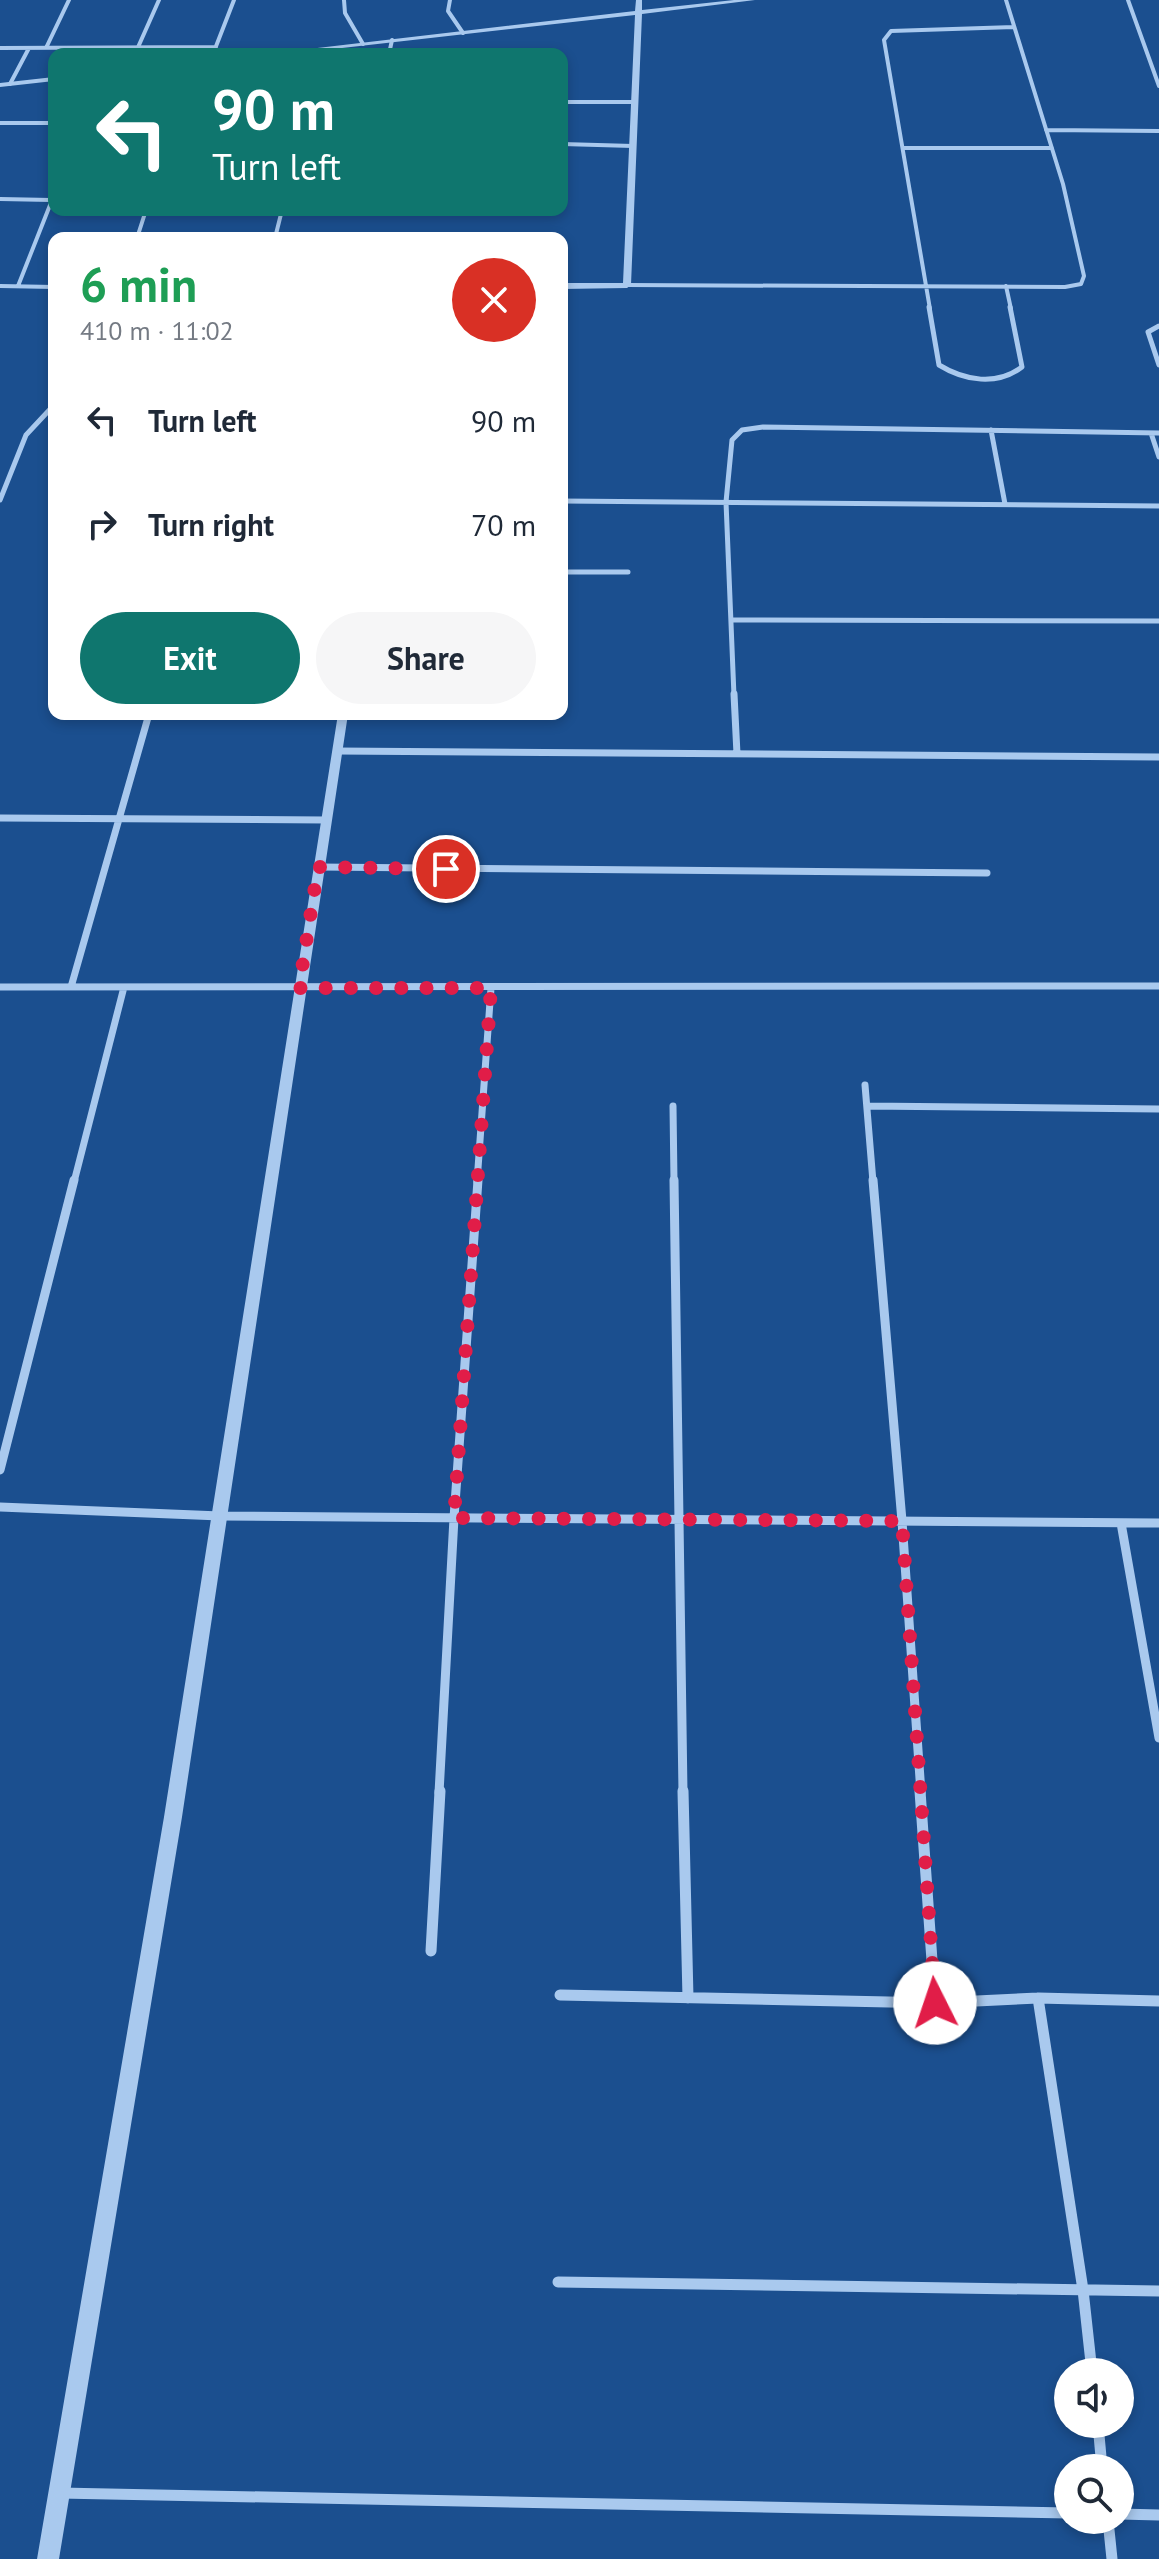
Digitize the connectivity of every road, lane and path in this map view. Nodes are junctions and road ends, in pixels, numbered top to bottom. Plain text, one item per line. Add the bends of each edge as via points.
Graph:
1 (69, 0) edge
2 (159, 0) edge
3 (234, 0) edge
4 (344, 0) edge
5 (450, 0) edge
6 (639, 0) edge
7 (751, 0) edge
8 (1006, 0) edge
9 (1128, 0) edge
10 (638, 13) junction
11 (1014, 27) junction
12 (463, 33) junction
13 (392, 40) junction
14 (363, 44) junction
15 (216, 47) joint
16 (0, 48) edge
17 (29, 48) junction
18 (46, 48) joint
19 (137, 48) edge
20 (196, 48) edge
21 (326, 48) edge
22 (390, 48) edge
23 (48, 80) edge
24 (3, 86) edge
25 (1159, 86) edge
26 (568, 102) edge
27 (635, 102) junction
28 (0, 123) edge
29 (48, 123) edge
30 (1046, 130) junction
31 (1159, 131) edge
32 (568, 144) edge
33 (633, 146) junction
34 (903, 148) junction
35 (1052, 148) junction
36 (48, 198) edge
37 (0, 199) edge
38 (48, 211) edge
39 (627, 285) junction
40 (0, 286) edge
41 (18, 286) junction
42 (568, 286) edge
43 (927, 286) junction
44 (1006, 286) junction
45 (48, 287) edge
46 (1159, 326) edge
47 (1159, 365) edge
48 (48, 411) edge
49 (991, 430) junction
50 (1151, 433) junction
51 (1159, 433) edge
52 (1159, 457) edge
53 (0, 500) edge
54 (568, 501) edge
55 (726, 502) junction
56 (1005, 504) junction
57 (1159, 506) edge
58 (568, 572) edge
59 (628, 572) dead end
60 (731, 620) junction
61 (1159, 621) edge
62 (147, 720) edge
63 (342, 720) edge
64 (337, 751) junction
65 (737, 754) junction
66 (1159, 757) edge
67 (0, 818) edge
68 (119, 819) junction
69 (326, 820) junction
70 (318, 867) junction
71 (987, 873) dead end
72 (1159, 986) edge
73 (0, 987) edge
74 (71, 987) junction
75 (124, 987) junction
76 (299, 988) junction
77 (491, 988) junction
78 (865, 1085) dead end
79 (673, 1106) dead end
80 (867, 1106) junction
81 (1159, 1109) edge
82 (0, 1470) edge
83 (0, 1507) edge
84 (220, 1516) junction
85 (454, 1518) junction
86 (677, 1519) junction
87 (902, 1521) junction
88 (1121, 1523) junction
89 (1159, 1523) edge
90 (1156, 1703) edge
91 (1159, 1738) edge
92 (431, 1951) dead end
93 (560, 1995) dead end
94 (688, 1998) junction
95 (1038, 1998) junction
96 (1159, 2001) edge
97 (935, 2003) junction
98 (558, 2282) dead end
99 (1083, 2290) junction
100 (1159, 2291) edge
101 (1090, 2358) edge
102 (59, 2493) junction
103 (1054, 2513) edge
104 (1134, 2514) edge
105 (1159, 2515) edge
106 (1109, 2534) edge
107 (48, 2559) edge
108 (1112, 2559) edge

1 - 18 street
2 - 19 street
3 - 15 street
4 - 14 street via 345,13
5 - 12 street via 448,11
6 - 10 street
7 - 10 street
8 - 11 street
9 - 25 street
10 - 12 street
10 - 27 street
11 - 30 street
11 - 34 street via 891,31 884,40
12 - 13 street
13 - 14 street
13 - 22 street
14 - 21 street
15 - 20 street
16 - 17 street
17 - 18 street
17 - 24 street
23 - 24 street
26 - 27 street
27 - 33 street
28 - 29 street
30 - 31 street
30 - 35 street
32 - 33 street
33 - 39 street
34 - 35 street
34 - 43 street
35 - 44 street via 1084,276 1081,284 1065,287
36 - 37 street
38 - 41 street
39 - 42 street
39 - 43 street
40 - 41 street
41 - 45 street
43 - 44 street
43 - 44 street via 939,365 970,378 1003,378 1022,367
46 - 47 street via 1148,332
48 - 53 street via 21,443
49 - 50 street
49 - 55 street via 742,430 732,440
49 - 56 street
50 - 51 street
50 - 52 street
54 - 55 street
55 - 56 street
55 - 60 street
56 - 57 street
58 - 59 street
60 - 61 street
60 - 65 street
62 - 68 street
63 - 64 street
64 - 65 street
64 - 69 street
65 - 66 street
67 - 68 street
68 - 69 street
68 - 74 street
69 - 70 street
70 - 71 street
70 - 76 street
72 - 77 street
73 - 74 street
74 - 75 street
75 - 76 street
75 - 82 street
76 - 77 street
76 - 84 street
77 - 85 street
78 - 80 street
79 - 86 street
80 - 81 street
80 - 87 street
83 - 84 street
84 - 85 street
84 - 102 street
85 - 86 street
85 - 92 street
86 - 87 street
86 - 94 street
87 - 88 street
87 - 97 street
88 - 89 street
88 - 90 street
90 - 91 street
93 - 94 street
94 - 97 street
95 - 96 street
95 - 97 street
95 - 99 street
98 - 99 street
99 - 100 street
99 - 101 street
102 - 103 street
102 - 107 street
104 - 105 street
106 - 108 street

